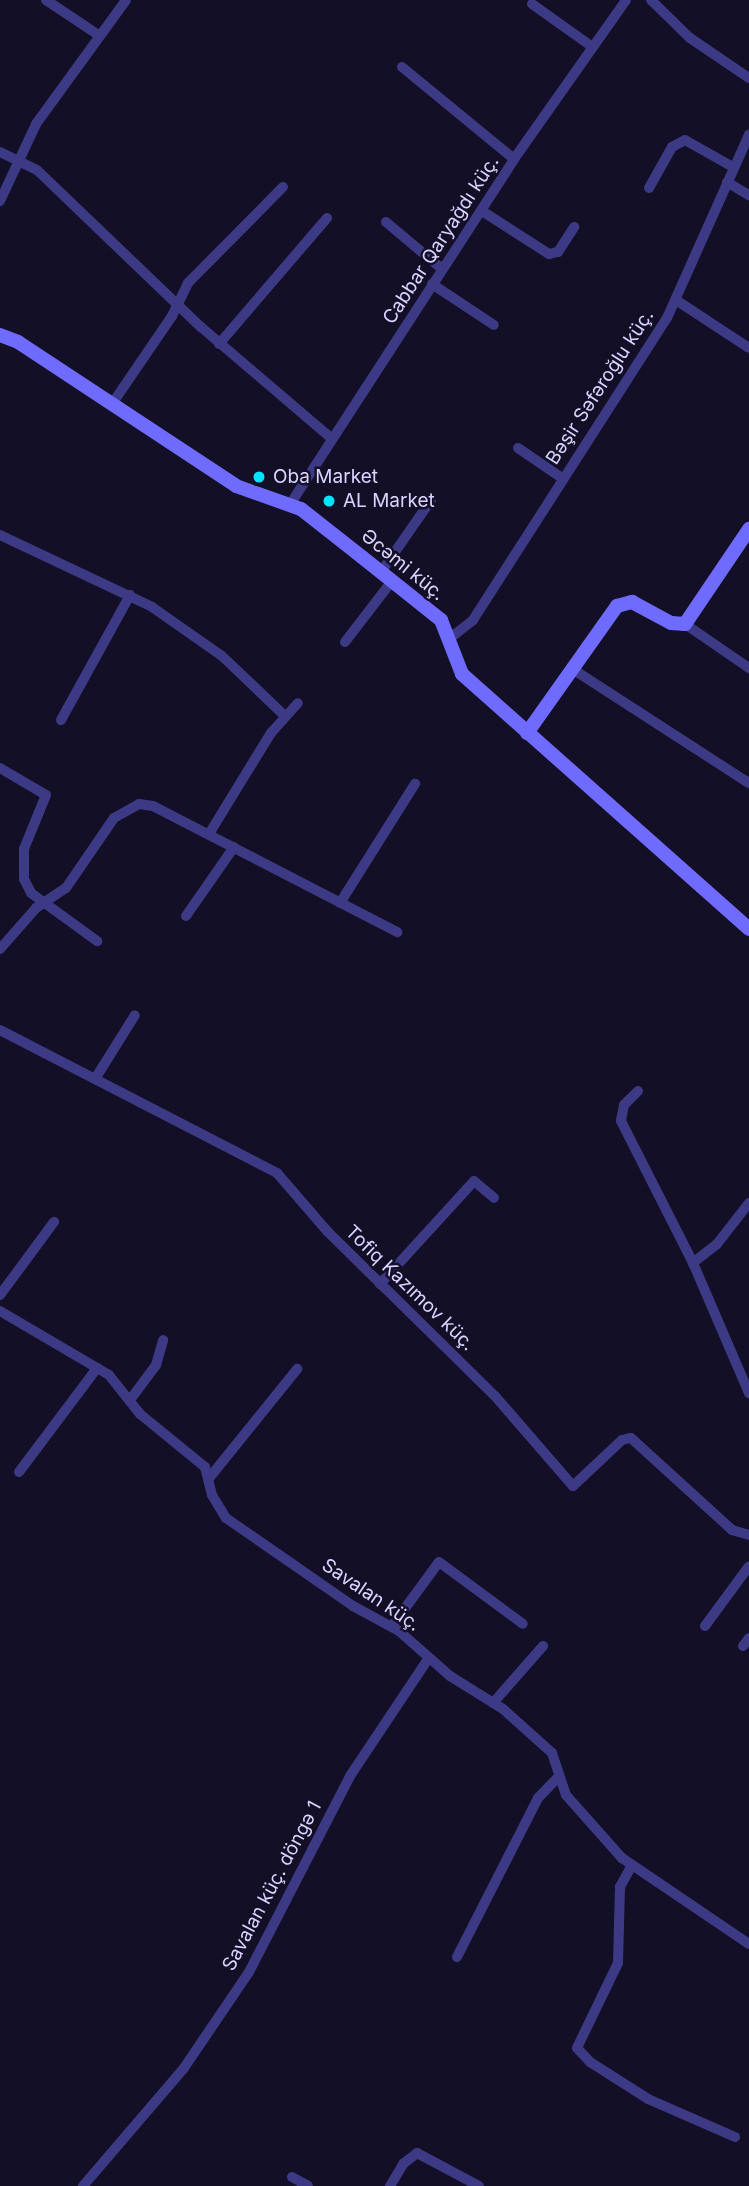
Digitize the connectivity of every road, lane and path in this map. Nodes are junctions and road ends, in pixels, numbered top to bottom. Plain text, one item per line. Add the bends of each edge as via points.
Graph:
1 (46, 0) edge
2 (126, 0) edge
3 (626, 0) edge
4 (651, 0) edge
5 (532, 4) dead end
6 (97, 34) junction
7 (591, 46) junction
8 (402, 67) dead end
9 (749, 78) edge
10 (749, 135) edge
11 (0, 152) edge
12 (514, 159) junction
13 (20, 162) junction
14 (733, 167) junction
15 (727, 182) junction
16 (284, 187) dead end
17 (649, 188) dead end
18 (749, 195) edge
19 (0, 201) edge
20 (482, 211) junction
21 (327, 218) dead end
22 (386, 222) dead end
23 (574, 227) dead end
24 (442, 269) junction
25 (432, 284) junction
26 (676, 300) junction
27 (178, 305) junction
28 (494, 325) dead end
29 (0, 335) edge
30 (219, 344) junction
31 (749, 348) edge
32 (113, 404) junction
33 (331, 438) junction
34 (518, 448) dead end
35 (562, 478) junction
36 (430, 500) dead end
37 (291, 503) junction
38 (749, 529) edge
39 (0, 535) edge
40 (387, 577) junction
41 (130, 595) junction
42 (685, 624) junction
43 (449, 639) junction
44 (345, 642) dead end
45 (749, 668) edge
46 (574, 670) junction
47 (298, 703) dead end
48 (284, 715) junction
49 (61, 720) dead end
50 (527, 733) junction
51 (0, 768) edge
52 (749, 783) edge
53 (415, 784) dead end
54 (209, 834) junction
55 (234, 847) junction
56 (43, 902) junction
57 (340, 903) junction
58 (186, 916) dead end
59 (749, 929) edge
60 (397, 932) dead end
61 (97, 941) dead end
62 (0, 949) edge
63 (135, 1015) dead end
64 (0, 1030) edge
65 (95, 1079) junction
66 (638, 1091) dead end
67 (494, 1198) dead end
68 (749, 1203) edge
69 (54, 1222) dead end
70 (693, 1263) junction
71 (380, 1284) junction
72 (0, 1295) edge
73 (0, 1311) edge
74 (163, 1340) dead end
75 (97, 1368) junction
76 (297, 1369) dead end
77 (749, 1393) edge
78 (130, 1400) junction
79 (19, 1472) dead end
80 (210, 1477) junction
81 (749, 1535) edge
82 (749, 1566) edge
83 (523, 1624) dead end
84 (392, 1626) junction
85 (705, 1626) dead end
86 (543, 1646) dead end
87 (428, 1659) junction
88 (493, 1703) junction
89 (559, 1776) junction
90 (631, 1867) junction
91 (749, 1944) edge
92 (457, 1957) dead end
93 (735, 2137) dead end
94 (292, 2177) dead end
95 (83, 2186) edge
96 (308, 2186) edge
97 (390, 2186) edge
98 (479, 2186) edge

1 - 6 street
2 - 6 street
3 - 7 street, Cabbar Qaryağdı küç.
4 - 9 street via 696,42
5 - 7 street
6 - 13 street via 36,124
7 - 12 street, Cabbar Qaryağdı küç.
8 - 12 street
10 - 14 street, Bəşir Səfəroğlu küç.
11 - 13 street
12 - 20 street, Cabbar Qaryağdı küç.
13 - 19 street
13 - 27 street via 47,179
14 - 15 street, Bəşir Səfəroğlu küç.
14 - 17 street via 685,140 672,147
15 - 18 street
15 - 26 street, Bəşir Səfəroğlu küç.
16 - 27 street via 188,283
20 - 23 street via 549,254 558,252
20 - 24 street, Cabbar Qaryağdı küç.
21 - 30 street
22 - 24 street
24 - 25 street, Cabbar Qaryağdı küç.
25 - 28 street
25 - 33 street, Cabbar Qaryağdı küç.
26 - 31 street
26 - 35 street, Bəşir Səfəroğlu küç.
27 - 30 street
27 - 32 street
29 - 32 street, Əcəmi küç.
30 - 33 street
32 - 37 street, Əcəmi küç. via 236,486 262,499
33 - 37 street, Cabbar Qaryağdı küç.
34 - 35 street
35 - 43 street, Bəşir Səfəroğlu küç. via 473,621
36 - 40 street
37 - 40 street, Əcəmi küç.
38 - 42 street
39 - 41 street
40 - 43 street, Əcəmi küç. via 441,621
40 - 44 street
41 - 48 street via 222,656
41 - 49 street
42 - 45 street
42 - 46 street via 671,623 624,602 609,614
43 - 50 street, Əcəmi küç. via 462,674
46 - 50 street
46 - 52 street
47 - 48 street
48 - 54 street
50 - 59 street, Əcəmi küç.
51 - 56 street via 46,795 22,864 31,893
53 - 57 street
54 - 55 street
54 - 56 street via 153,806 127,808 114,818 66,888
55 - 57 street
55 - 58 street
56 - 61 street
56 - 62 street
57 - 60 street
63 - 65 street
64 - 65 street, Tofiq Kazımov küç.
65 - 71 street, Tofiq Kazımov küç. via 205,1140 277,1173
66 - 70 street via 624,1105 621,1121
67 - 71 street via 474,1181
68 - 70 street via 717,1244
69 - 72 street
70 - 77 street
71 - 81 street, Tofiq Kazımov küç. via 480,1380 573,1486 622,1440 631,1438 732,1530
73 - 75 street, Savalan küç.
74 - 78 street via 156,1365
75 - 78 street, Savalan küç.
75 - 79 street
76 - 80 street
78 - 80 street, Savalan küç. via 140,1414 199,1459
80 - 84 street, Savalan küç. via 212,1495 226,1518 353,1606
82 - 85 street
83 - 84 street via 439,1562
84 - 87 street, Savalan küç.
86 - 88 street
87 - 88 street, Savalan küç.
87 - 95 street, Savalan küç. döngə 1 via 350,1776 249,1972 184,2068
88 - 89 street, Savalan küç. via 552,1753
89 - 90 street, Savalan küç. via 566,1795
89 - 92 street via 538,1798
90 - 91 street, Savalan küç.
90 - 93 street via 620,1887 618,1963 577,2048 590,2062 649,2099
94 - 96 street
97 - 98 street via 403,2164 417,2153

